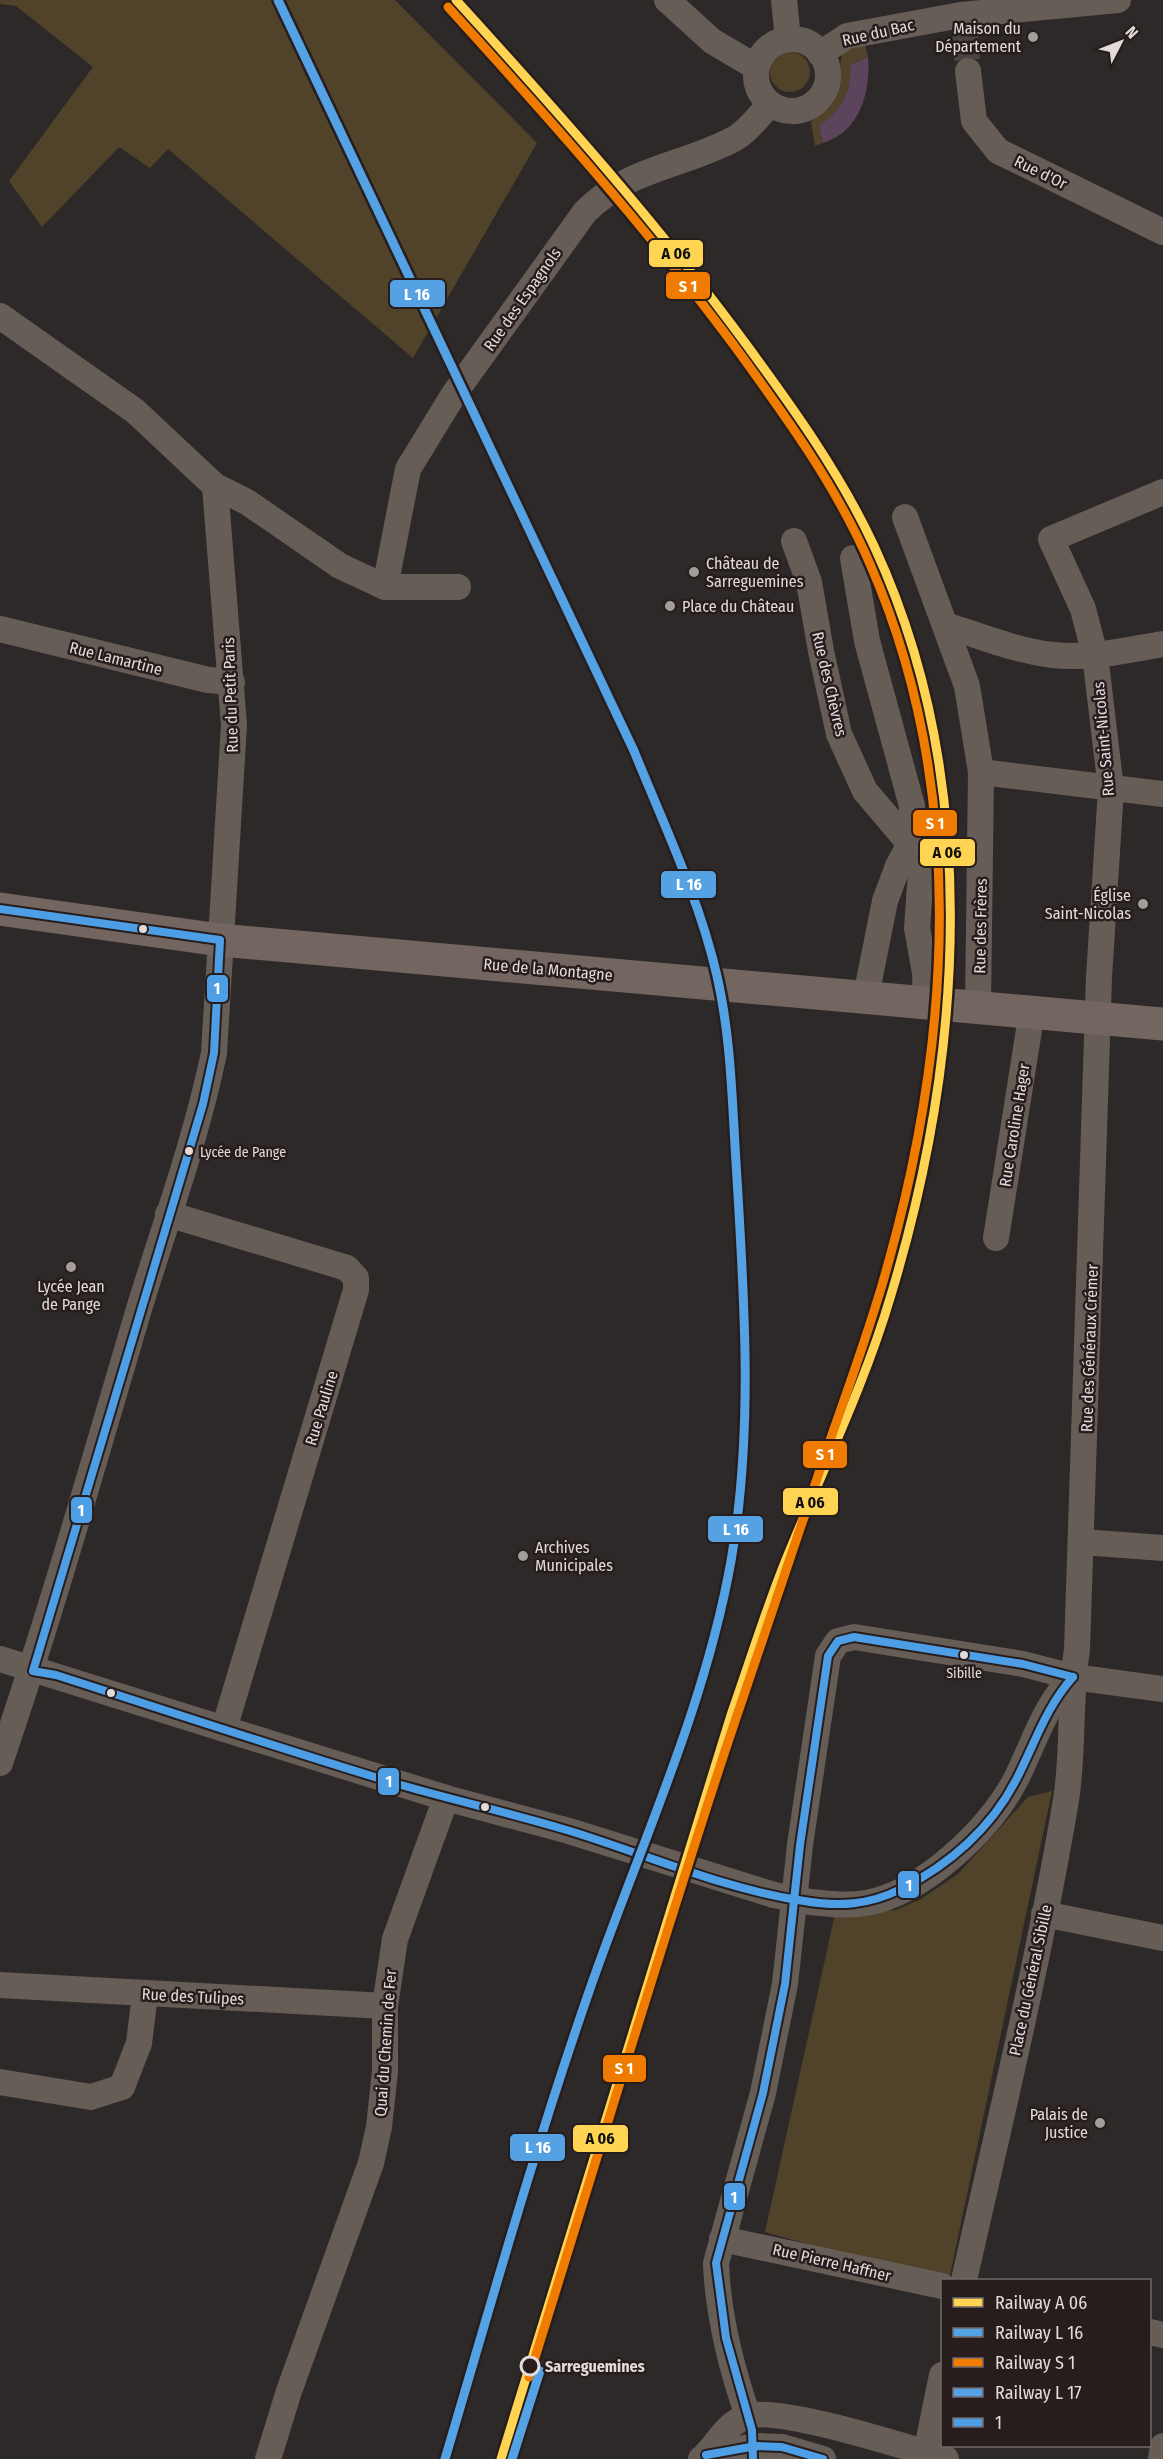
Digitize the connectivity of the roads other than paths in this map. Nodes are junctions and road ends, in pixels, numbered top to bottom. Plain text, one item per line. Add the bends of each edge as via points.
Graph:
1 (667, 0) edge
2 (784, 0) edge
3 (1118, 0) edge
4 (788, 39) junction
5 (820, 54) junction
6 (756, 67) junction
7 (968, 71) tunnel mouth
8 (770, 104) junction
9 (1163, 232) edge
10 (0, 316) edge
11 (215, 486) junction
12 (1163, 492) edge
13 (905, 517) dead end
14 (794, 541) dead end
15 (853, 558) dead end
16 (385, 587) junction
17 (458, 587) dead end
18 (946, 625) junction
19 (0, 629) edge
20 (1163, 644) edge
21 (1095, 655) junction
22 (232, 682) junction
23 (981, 772) junction
24 (1111, 789) junction
25 (1163, 794) edge
26 (910, 844) junction
27 (0, 909) edge
28 (220, 940) junction
29 (866, 996) junction
30 (950, 1004) junction
31 (1032, 1011) junction
32 (1098, 1018) junction
33 (1163, 1024) edge
34 (168, 1214) junction
35 (996, 1238) dead end
36 (1082, 1542) junction
37 (1163, 1548) edge
38 (0, 1659) edge
39 (33, 1671) junction
40 (1073, 1677) junction
41 (1163, 1689) edge
42 (224, 1729) junction
43 (0, 1763) edge
44 (446, 1798) junction
45 (1044, 1914) junction
46 (1163, 1938) edge
47 (0, 1984) edge
48 (145, 1994) junction
49 (385, 2006) junction
50 (0, 2082) edge
51 (722, 2239) junction
52 (964, 2279) edge
53 (941, 2286) edge
54 (941, 2384) edge
55 (748, 2416) junction
56 (1163, 2446) edge
57 (704, 2456) edge
58 (933, 2457) edge
59 (268, 2459) edge
60 (823, 2459) edge
61 (1161, 2459) edge

1 - 6 street via 712,41
2 - 4 street
3 - 5 street, Rue du Bac via 963,25 847,36
4 - 5 street via 812,45
4 - 6 street via 774,43
5 - 8 street via 828,78 817,101 794,111
6 - 8 street via 756,80
7 - 9 street, Rue d'Or via 974,121 998,151
8 - 16 street, Rue des Espagnols via 735,139 620,183 585,212 454,394 408,469
10 - 11 street via 135,411
11 - 16 street via 247,502 340,566
11 - 22 street, Rue du Petit Paris
12 - 21 street, Rue Saint-Nicolas via 1051,539 1083,609
13 - 18 street, Rue des Frères
14 - 26 street, Rue des Chèvres via 809,582 839,734 865,791
15 - 26 street, Rue des Chèvres via 867,641 912,806
16 - 17 street
18 - 21 street via 1052,655
18 - 23 street, Rue des Frères via 967,686
19 - 22 street, Rue Lamartine via 208,680
20 - 21 street
21 - 24 street, Rue Saint-Nicolas
22 - 28 street, Rue du Petit Paris via 234,724
23 - 24 street
23 - 30 street, Rue des Frères
24 - 25 street
24 - 32 street, Rue Saint-Nicolas
26 - 29 street, Rue des Chèvres via 885,901
26 - 30 street, Rue des Chèvres via 921,872 917,928 925,973
27 - 28 main road, Rue de la Montagne
28 - 29 main road, Rue de la Montagne
28 - 34 street, Rue du Petit Paris via 214,1053 203,1104
29 - 30 main road, Rue de la Montagne
30 - 31 main road, Rue de la Montagne
31 - 32 main road, Rue de la Montagne
31 - 35 street, Rue Caroline Hager
32 - 33 main road, Rue de la Montagne
32 - 36 street, Rue des Généraux Crémer
34 - 39 street, Rue du Petit Paris
34 - 42 street, Rue Pauline via 347,1268 356,1278 356,1290
36 - 37 street
36 - 40 street, Rue des Généraux Crémer
38 - 39 street
39 - 42 street
39 - 43 street, Rue du Petit Paris
40 - 41 street
40 - 44 street, bridge via 1045,1712 1003,1802 984,1827 961,1850 915,1882 868,1903 811,1902 739,1886 569,1831
40 - 45 street, Place du Général Sibille via 1066,1798
40 - 51 street via 1023,1664 854,1637 838,1641 828,1656 800,1845 785,1984 763,2093
42 - 44 street
44 - 49 street, Quai du Chemin de Fer via 394,1939
45 - 46 street
45 - 52 street, Place du Général Sibille
47 - 48 street, Rue des Tulipes
48 - 49 street, Rue des Tulipes
48 - 50 street via 139,2043 122,2087 91,2097
49 - 59 street, Quai du Chemin de Fer via 385,2071 371,2163
51 - 53 street, Rue Pierre Haffner
51 - 55 street via 716,2263 717,2292
54 - 58 street
55 - 57 street via 723,2431
55 - 58 street via 771,2414 792,2418
56 - 61 street
57 - 60 street via 756,2446 783,2447

